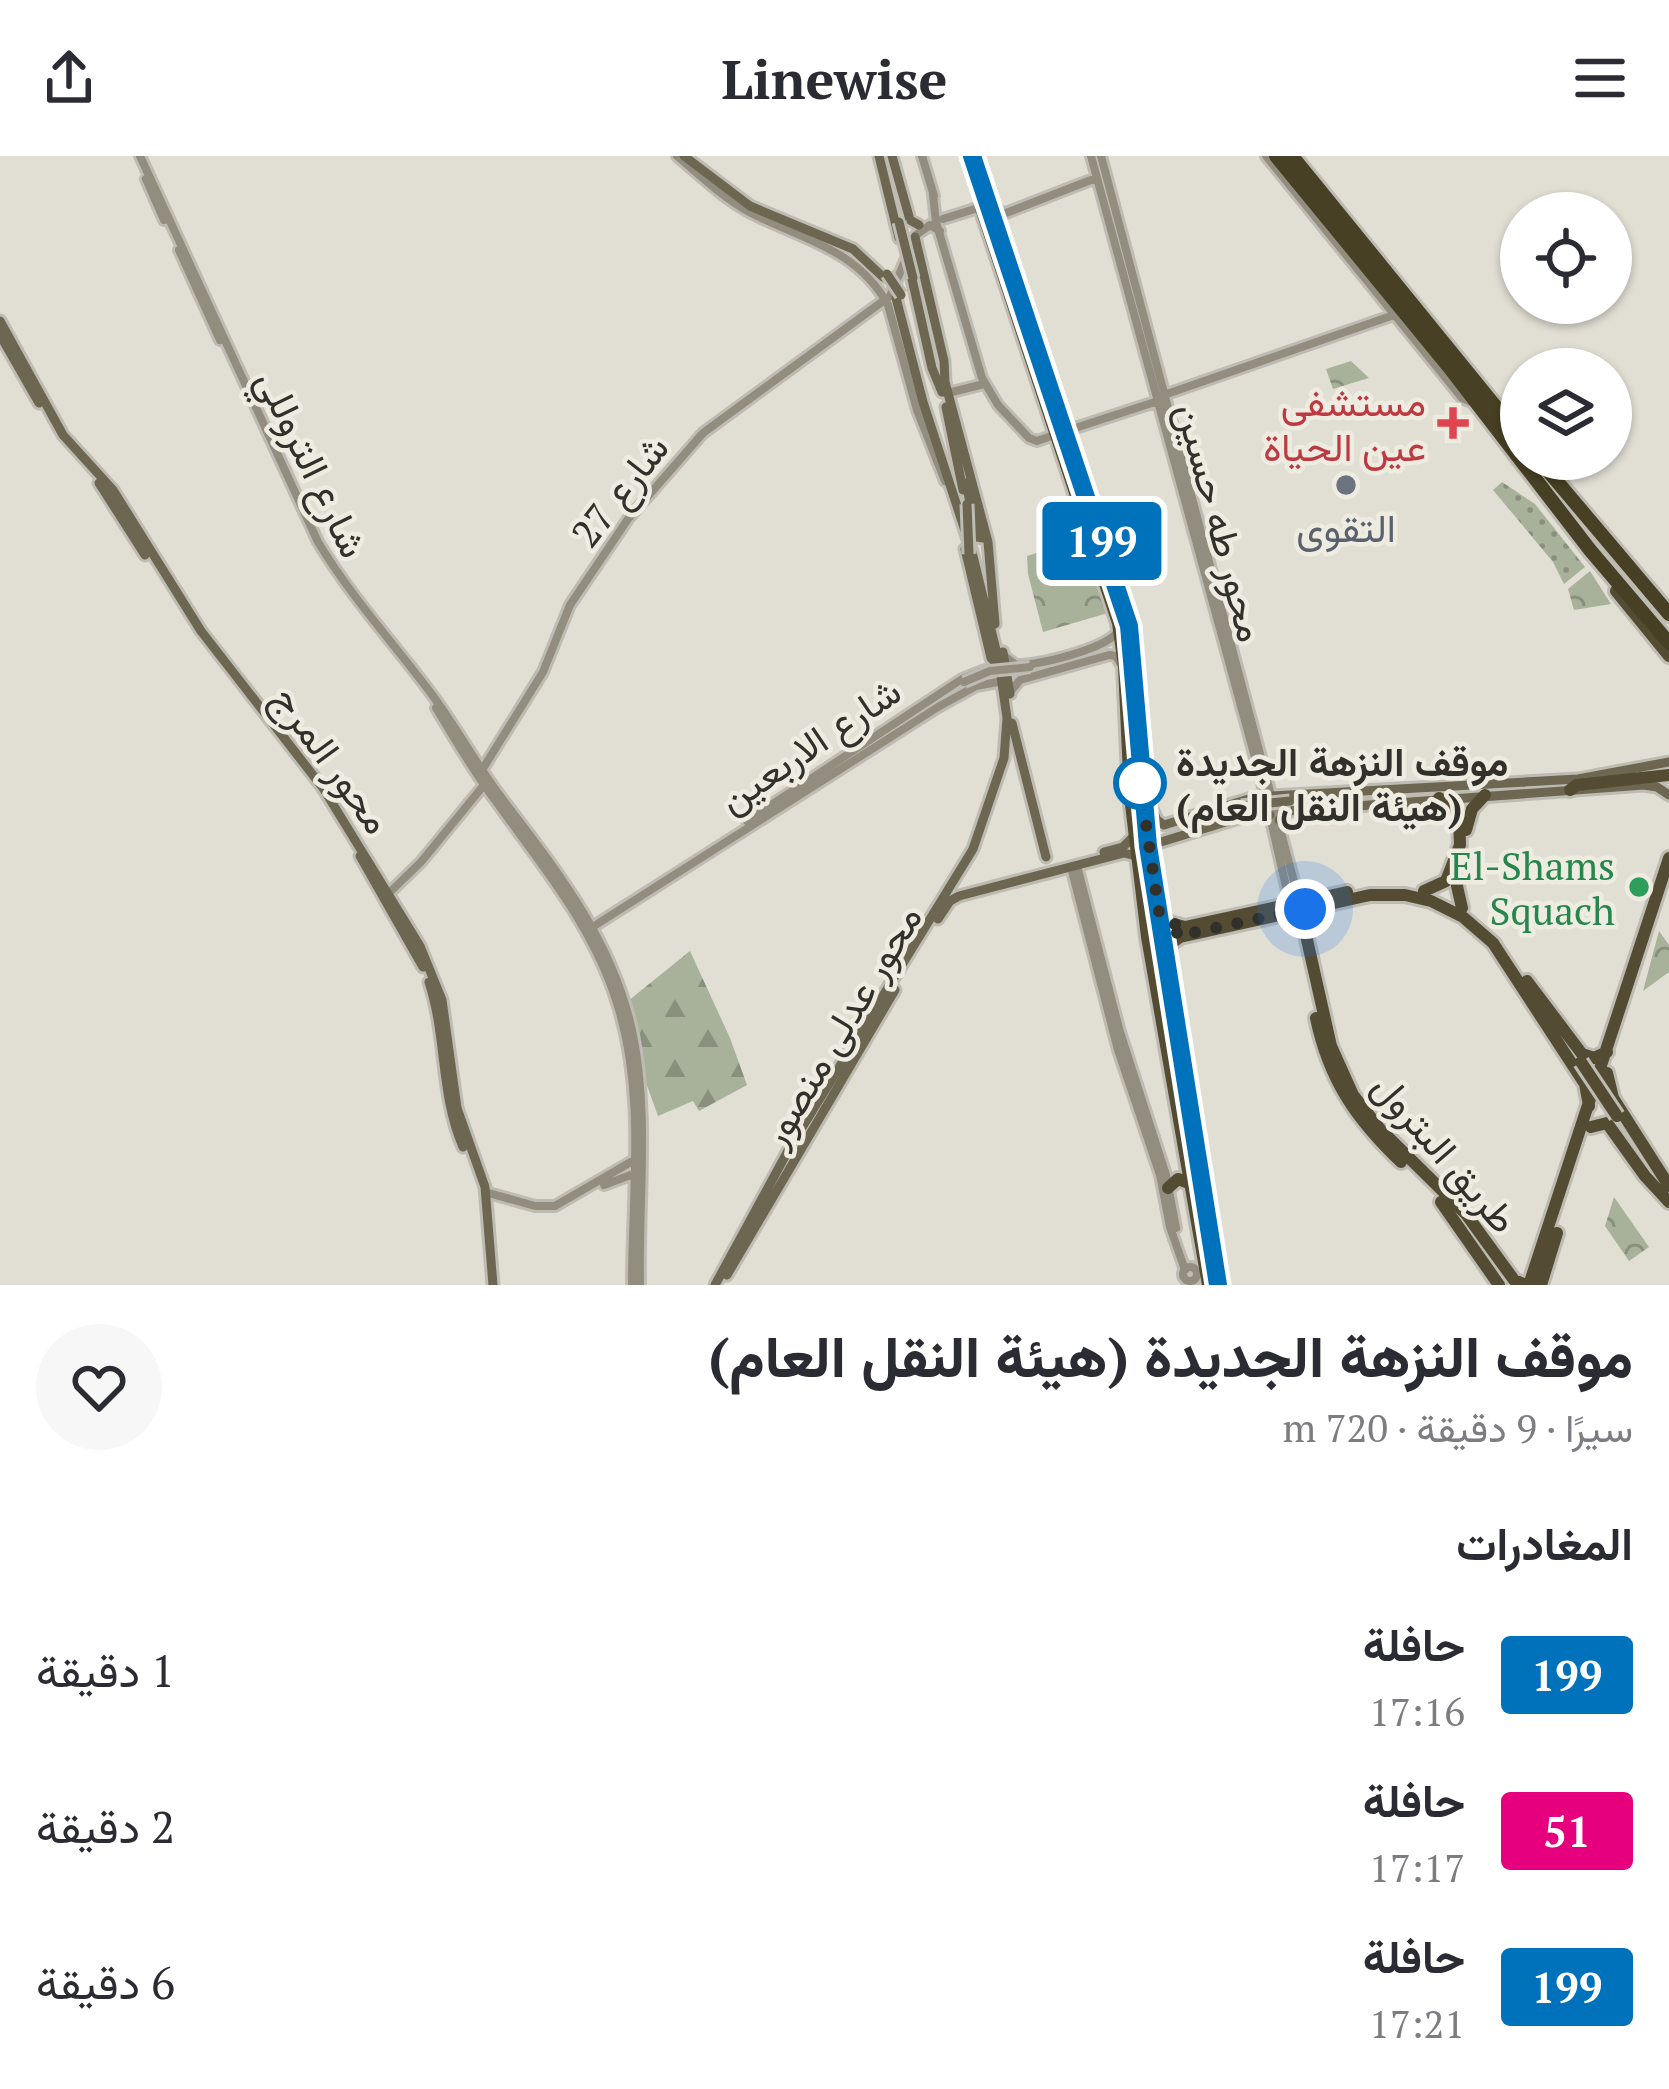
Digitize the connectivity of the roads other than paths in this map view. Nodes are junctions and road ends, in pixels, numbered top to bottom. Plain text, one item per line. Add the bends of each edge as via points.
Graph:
1 (138, 156) edge
2 (684, 156) edge
3 (885, 156) edge
4 (922, 156) edge
5 (968, 156) edge
6 (1091, 156) edge
7 (1101, 156) edge
8 (1266, 156) edge
9 (1276, 156) edge
10 (1292, 156) edge
11 (1098, 182) junction
12 (933, 195) junction
13 (985, 207) junction
14 (935, 209) junction
15 (1017, 210) junction
16 (943, 219) junction
17 (905, 222) junction
18 (995, 222) junction
19 (1332, 230) junction
20 (940, 231) junction
21 (915, 237) junction
22 (904, 255) junction
23 (948, 255) junction
24 (917, 274) junction
25 (894, 297) junction
26 (1016, 297) junction
27 (1394, 315) junction
28 (0, 321) edge
29 (0, 335) edge
30 (984, 384) junction
31 (944, 386) junction
32 (1161, 398) junction
33 (1476, 404) junction
34 (1500, 412) edge
35 (905, 421) dead end
36 (920, 422) junction
37 (1060, 432) junction
38 (1555, 480) edge
39 (951, 488) junction
40 (110, 492) junction
41 (1573, 502) junction
42 (968, 510) junction
43 (986, 533) junction
44 (1590, 550) junction
45 (1105, 561) junction
46 (1632, 572) junction
47 (1669, 614) edge
48 (995, 624) junction
49 (1669, 629) edge
50 (1114, 635) junction
51 (1669, 643) edge
52 (1093, 647) junction
53 (1110, 655) junction
54 (1669, 656) edge
55 (1000, 662) junction
56 (1018, 665) junction
57 (981, 670) junction
58 (1030, 670) junction
59 (1124, 675) junction
60 (1020, 680) junction
61 (1003, 681) junction
62 (985, 683) junction
63 (1010, 693) junction
64 (893, 732) junction
65 (1010, 736) junction
66 (290, 751) junction
67 (1668, 766) edge
68 (479, 771) junction
69 (1140, 783) junction
70 (484, 785) junction
71 (1570, 790) junction
72 (1667, 793) edge
73 (1268, 795) junction
74 (1484, 796) junction
75 (1439, 798) junction
76 (1252, 800) junction
77 (1283, 808) junction
78 (1256, 814) junction
79 (1466, 816) junction
80 (1144, 821) junction
81 (1174, 829) junction
82 (1134, 848) junction
83 (1046, 857) junction
84 (1669, 858) edge
85 (1040, 872) junction
86 (1075, 872) junction
87 (1669, 883) edge
88 (1451, 884) junction
89 (948, 889) junction
90 (1424, 891) junction
91 (389, 892) junction
92 (959, 896) junction
93 (944, 902) junction
94 (1295, 906) junction
95 (1462, 908) junction
96 (1159, 912) junction
97 (587, 928) junction
98 (1182, 932) junction
99 (1165, 948) junction
100 (612, 979) junction
101 (1169, 979) junction
102 (1154, 982) junction
103 (1529, 990) junction
104 (1607, 1052) junction
105 (1580, 1065) junction
106 (1127, 1066) junction
107 (1607, 1073) junction
108 (1588, 1106) junction
109 (1613, 1115) junction
110 (1591, 1127) junction
111 (461, 1135) junction
112 (791, 1156) junction
113 (636, 1159) junction
114 (639, 1174) junction
115 (1188, 1176) junction
116 (1167, 1181) junction
117 (1665, 1189) edge
118 (486, 1194) junction
119 (1201, 1219) junction
120 (740, 1222) dead end
121 (732, 1255) junction
122 (1192, 1278) edge
123 (1516, 1284) edge
124 (491, 1285) edge
125 (636, 1285) edge
126 (718, 1285) edge
127 (1218, 1285) edge
128 (1541, 1285) edge

1 - 68 street, شارع التروللي via 318,542
2 - 25 street via 740,206 845,255
2 - 25 main road, bridge via 758,205 854,243
3 - 17 main road
4 - 12 street
5 - 13 main road
6 - 11 street, محور طه حسين
7 - 32 street, محور طه حسين
8 - 19 street
9 - 19 highway
10 - 34 highway
11 - 15 street
11 - 32 street, محور طه حسين
12 - 14 street
12 - 16 street
13 - 15 street
13 - 16 street
13 - 18 main road
13 - 26 main road
14 - 17 street via 932,218
14 - 20 street
15 - 18 street
16 - 23 street
17 - 22 main road
17 - 22 street
17 - 24 main road, bridge
18 - 26 main road
19 - 27 street
19 - 33 highway
20 - 21 street via 929,225
20 - 23 street
21 - 24 main road
21 - 25 street
22 - 25 street
23 - 30 street
24 - 31 main road
25 - 36 street
25 - 39 main road
25 - 42 main road
25 - 68 street, شارع 27 via 703,433 646,497 570,604 543,672
26 - 37 main road
27 - 32 street
27 - 33 street via 1462,398
28 - 40 main road, محور المرج via 63,435
29 - 40 main road, محور المرج via 57,435
30 - 31 street
30 - 37 street via 1027,437
31 - 42 main road
31 - 43 main road
32 - 37 street
32 - 73 street, محور طه حسين
33 - 44 highway
35 - 36 street
36 - 39 street
37 - 45 main road
38 - 41 highway
39 - 55 main road
40 - 66 main road, محور المرج via 178,609
41 - 46 highway
41 - 49 highway via 1574,515
42 - 43 main road via 977,537
42 - 48 main road
42 - 55 main road, bridge via 969,554
43 - 48 main road
44 - 51 highway
44 - 54 main road
45 - 50 main road
45 - 69 main road via 1133,651
46 - 47 highway
46 - 49 highway
48 - 55 main road
50 - 52 street
50 - 53 street
50 - 59 main road
52 - 56 street
52 - 58 street
53 - 58 street
53 - 59 street
53 - 60 street
55 - 56 street
55 - 57 street, شارع الاربعين
55 - 61 main road
55 - 63 main road
56 - 60 street
57 - 62 street
57 - 64 street, شارع الاربعين
58 - 64 street, bridge via 966,684
59 - 82 main road
60 - 63 street
61 - 62 street, شارع الاربعين
61 - 65 main road
62 - 64 street, شارع الاربعين
63 - 65 main road
64 - 97 street, شارع الاربعين
65 - 83 main road
65 - 89 main road, محور عدلى منصور via 989,810
66 - 91 main road, محور المرج
66 - 111 main road, محور المرج via 428,977 449,1110
67 - 71 main road
67 - 77 main road via 1363,791
68 - 70 street
68 - 97 street via 557,866
69 - 80 main road
69 - 81 main road via 1158,822
70 - 91 street
70 - 97 street
71 - 72 main road via 1647,785
71 - 74 main road
73 - 76 main road, محور عدلى منصور
73 - 77 main road
73 - 77 street, محور طه حسين
74 - 75 main road
74 - 79 main road
75 - 77 main road
75 - 79 main road
76 - 78 main road
76 - 81 main road, محور عدلى منصور
77 - 78 main road, محور عدلى منصور
77 - 81 main road, bridge via 1241,809
77 - 94 street, محور طه حسين
78 - 81 main road, محور عدلى منصور
79 - 88 main road
80 - 81 main road
80 - 82 main road
81 - 82 main road, محور عدلى منصور
82 - 83 main road, محور عدلى منصور via 1053,867
82 - 86 main road, محور عدلى منصور
82 - 96 main road
82 - 102 main road
83 - 85 main road
84 - 104 main road
85 - 86 main road, محور عدلى منصور
85 - 92 main road, محور عدلى منصور
86 - 106 street
87 - 107 main road
88 - 90 main road
88 - 95 main road
89 - 92 main road
89 - 93 main road, محور عدلى منصور
90 - 94 main road via 1382,887
90 - 95 main road
91 - 111 main road, محور المرج via 440,994
92 - 93 main road, محور عدلى منصور
93 - 112 main road, محور عدلى منصور
93 - 112 main road, محور عدلى منصور via 852,1037
94 - 98 main road
94 - 103 main road via 1388,894 1431,901 1482,932
94 - 123 main road, طريق البترول via 1323,1033 1363,1109 1468,1216
95 - 103 main road via 1494,935
96 - 98 main road
96 - 99 main road
97 - 100 street
98 - 99 main road
99 - 101 main road
100 - 113 street via 630,1062
100 - 114 street via 635,1049
101 - 102 main road
101 - 119 main road
102 - 115 main road
103 - 105 main road
104 - 105 main road
104 - 108 main road
105 - 108 main road
105 - 109 main road, bridge
106 - 116 street
106 - 122 street
107 - 109 main road
107 - 110 main road
108 - 123 main road
109 - 110 main road
109 - 117 main road
110 - 128 main road
111 - 118 main road, محور المرج
111 - 124 main road, محور المرج via 479,1188
112 - 121 main road, محور عدلى منصور
112 - 126 main road, محور عدلى منصور
113 - 114 street
113 - 118 street via 555,1206
114 - 118 street via 551,1211
114 - 125 street
115 - 116 main road
115 - 119 main road
116 - 122 street
118 - 124 main road, محور المرج
119 - 122 main road
119 - 127 main road
120 - 121 main road
121 - 126 main road, محور عدلى منصور

